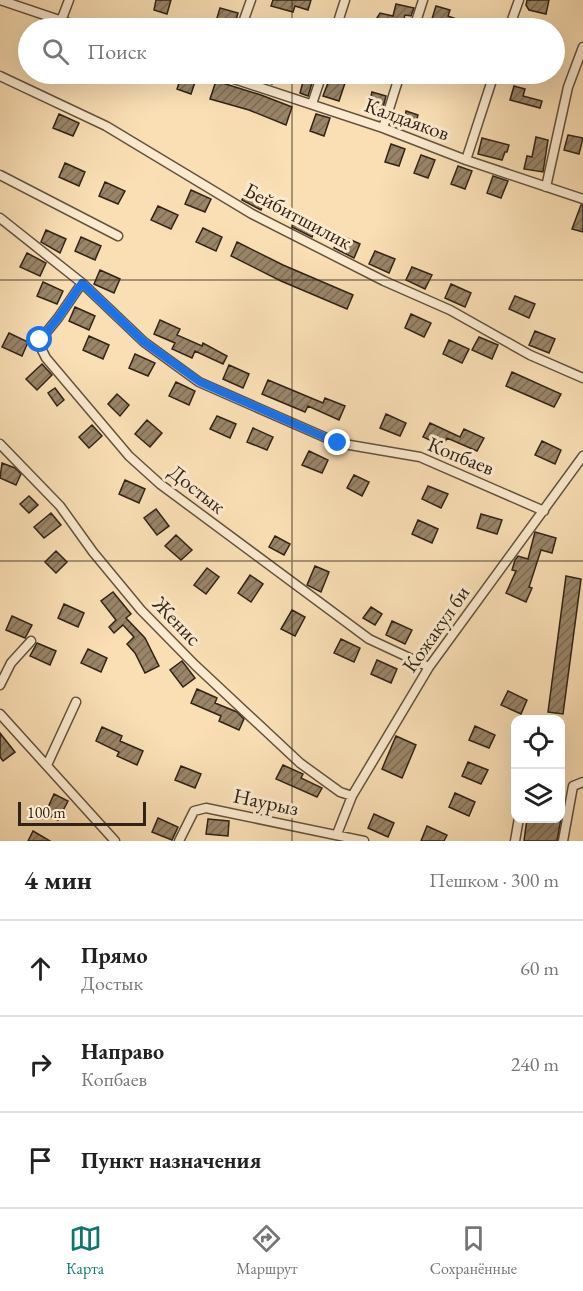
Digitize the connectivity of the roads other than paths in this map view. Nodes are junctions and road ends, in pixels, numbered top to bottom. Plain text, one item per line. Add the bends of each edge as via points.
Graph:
1 (0, 0) edge
2 (69, 0) edge
3 (251, 0) edge
4 (345, 0) edge
5 (423, 0) edge
6 (519, 0) edge
7 (52, 18) edge
8 (62, 18) edge
9 (245, 18) edge
10 (339, 18) edge
11 (417, 18) edge
12 (513, 18) edge
13 (583, 47) edge
14 (0, 76) edge
15 (253, 84) edge
16 (319, 84) edge
17 (396, 84) edge
18 (491, 84) edge
19 (312, 104) junction
20 (383, 128) junction
21 (466, 160) junction
22 (0, 175) edge
23 (546, 187) junction
24 (583, 199) edge
25 (0, 218) edge
26 (118, 236) dead end
27 (82, 283) junction
28 (583, 378) edge
29 (0, 444) edge
30 (583, 456) edge
31 (544, 511) junction
32 (31, 640) dead end
33 (429, 667) junction
34 (0, 685) edge
35 (76, 702) dead end
36 (0, 714) edge
37 (48, 765) junction
38 (583, 782) edge
39 (352, 796) junction
40 (518, 823) edge
41 (337, 834) junction
42 (114, 841) edge
43 (179, 841) edge
44 (364, 841) edge
45 (515, 841) edge
46 (563, 841) edge

1 - 7 street
2 - 8 street
3 - 9 street
4 - 10 street
5 - 11 street
6 - 12 street
13 - 23 street via 568,87
14 - 28 street, Бейбитшилик via 106,126 252,214
15 - 19 street, Калдаяков
16 - 19 street
17 - 20 street
18 - 21 street
19 - 20 street, Калдаяков
20 - 21 street, Калдаяков
21 - 23 street, Калдаяков
22 - 26 street
23 - 24 street, Калдаяков
25 - 27 street, Копбаев
27 - 31 street, Копбаев via 144,342 200,382 338,443 420,457
27 - 33 street, Достык via 40,340 40,346 129,456 196,512 369,639
29 - 39 street, Женис via 60,506 141,610 195,666 300,763 340,792
30 - 31 street, Кожакул би
31 - 33 street, Кожакул би
32 - 34 street via 11,663
33 - 39 street, Кожакул би
35 - 37 street
36 - 37 street
37 - 42 street
38 - 46 street via 573,786
39 - 41 street, Кожакул би
40 - 45 street
41 - 43 street, Наурыз via 206,808 194,811
41 - 44 street, Наурыз

